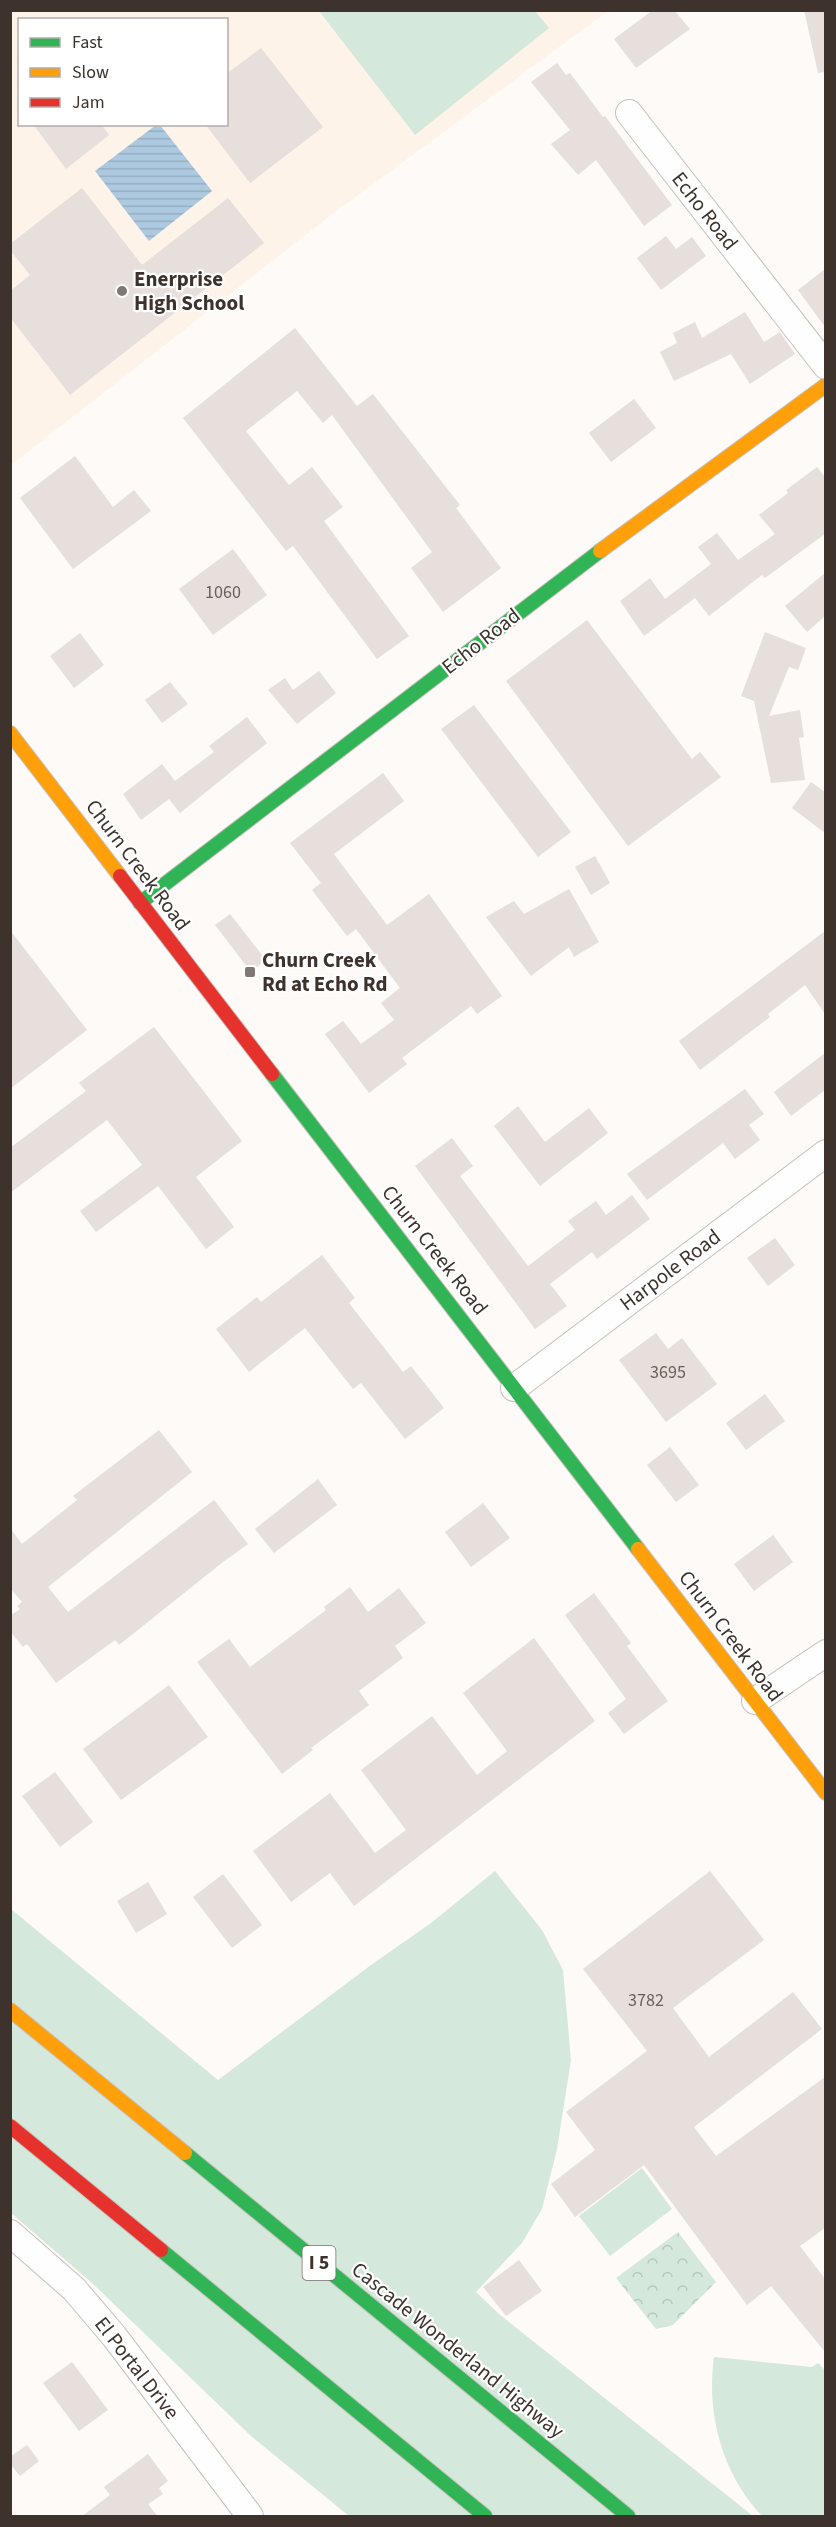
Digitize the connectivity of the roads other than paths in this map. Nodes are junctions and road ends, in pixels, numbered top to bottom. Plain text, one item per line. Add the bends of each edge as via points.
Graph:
1 (629, 113) dead end
2 (825, 366) edge
3 (825, 385) edge
4 (10, 733) edge
5 (140, 903) junction
6 (825, 1153) edge
7 (514, 1388) junction
8 (825, 1653) edge
9 (754, 1701) junction
10 (825, 1793) edge
11 (10, 2010) edge
12 (10, 2126) edge
13 (10, 2233) edge
14 (250, 2517) edge
15 (485, 2517) edge
16 (628, 2517) edge

1 - 2 street, Echo Road
3 - 5 main road, Echo Road via 568,574
4 - 5 main road, Churn Creek Road
5 - 7 main road, Churn Creek Road
6 - 7 street, Harpole Road
7 - 9 main road, Churn Creek Road
8 - 9 street
9 - 10 main road, Churn Creek Road
11 - 16 main road, Cascade Wonderland Highway / I 5
12 - 15 main road
13 - 14 street, El Portal Drive via 74,2289 114,2336

